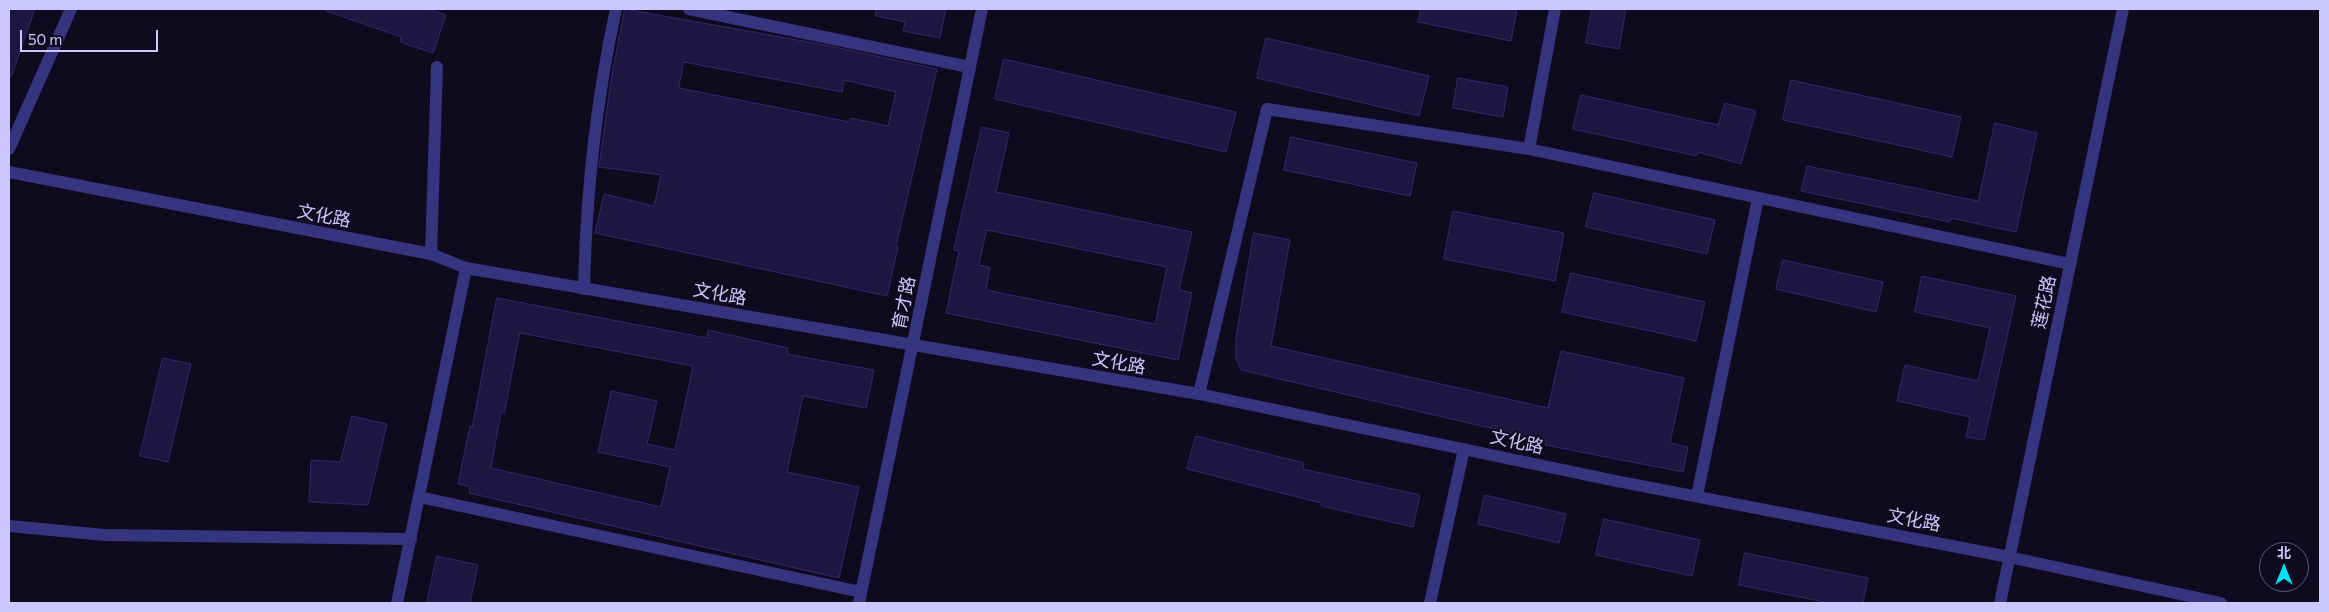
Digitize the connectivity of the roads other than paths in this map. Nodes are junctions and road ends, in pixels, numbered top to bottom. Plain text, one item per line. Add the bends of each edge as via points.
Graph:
1 (71, 9) edge
2 (616, 9) edge
3 (689, 9) edge
4 (982, 9) edge
5 (1555, 9) edge
6 (2123, 9) edge
7 (437, 67) dead end
8 (969, 67) junction
9 (9, 149) edge
10 (1529, 149) junction
11 (9, 172) edge
12 (1758, 198) junction
13 (431, 254) junction
14 (2070, 264) junction
15 (466, 268) junction
16 (584, 288) junction
17 (913, 346) junction
18 (1199, 394) junction
19 (1464, 449) junction
20 (1697, 496) junction
21 (420, 497) junction
22 (9, 526) edge
23 (411, 539) junction
24 (2009, 557) junction
25 (860, 598) edge
26 (397, 603) edge
27 (1430, 603) edge
28 (2000, 603) edge
29 (2221, 603) edge

1 - 9 street
2 - 16 street via 590,166
3 - 8 street
4 - 8 street, 育才路
5 - 10 street
6 - 14 street, 莲花路
7 - 13 street
8 - 17 street, 育才路
10 - 12 street
10 - 18 street via 1267,109
11 - 13 street, 文化路
12 - 14 street
12 - 20 street
13 - 15 street, 文化路
14 - 24 street, 莲花路
15 - 16 street, 文化路
15 - 21 street
16 - 17 street, 文化路
17 - 18 street, 文化路
17 - 25 street, 育才路
18 - 19 street, 文化路
19 - 20 street, 文化路
19 - 27 street
20 - 24 street, 文化路
21 - 23 street
21 - 25 street
22 - 23 street via 105,535
23 - 26 street
24 - 28 street, 莲花路
24 - 29 street, 文化路

